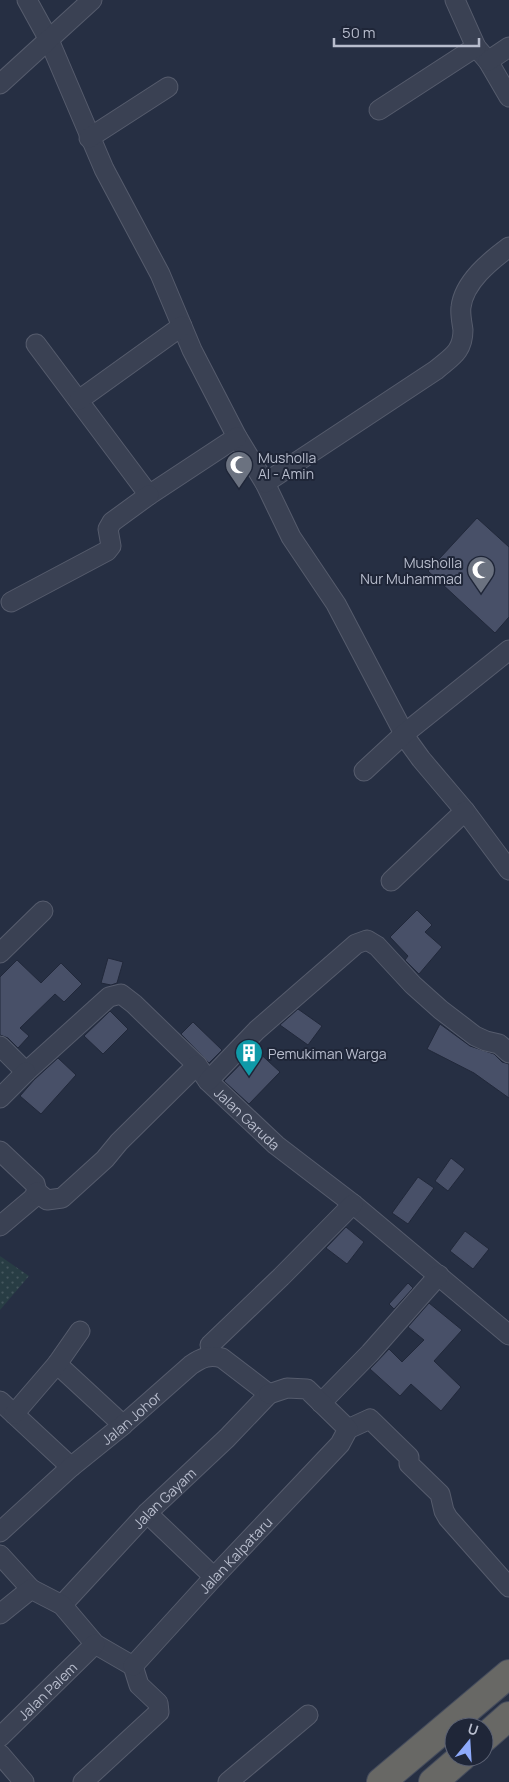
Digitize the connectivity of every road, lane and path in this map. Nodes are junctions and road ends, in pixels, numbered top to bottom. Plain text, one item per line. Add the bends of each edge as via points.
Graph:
1 (27, 0) edge
2 (92, 0) edge
3 (455, 0) edge
4 (49, 40) junction
5 (476, 47) junction
6 (509, 47) edge
7 (488, 62) junction
8 (0, 84) edge
9 (168, 87) dead end
10 (509, 97) edge
11 (379, 110) dead end
12 (89, 138) junction
13 (509, 247) edge
14 (182, 326) junction
15 (36, 344) dead end
16 (79, 400) junction
17 (237, 437) junction
18 (265, 483) junction
19 (149, 495) junction
20 (11, 602) dead end
21 (509, 650) edge
22 (406, 737) junction
23 (364, 771) dead end
24 (465, 811) junction
25 (509, 870) edge
26 (391, 881) dead end
27 (43, 912) dead end
28 (0, 953) edge
29 (506, 1043) edge
30 (0, 1046) edge
31 (197, 1065) junction
32 (26, 1072) junction
33 (208, 1081) junction
34 (0, 1098) edge
35 (0, 1151) edge
36 (37, 1192) junction
37 (353, 1204) junction
38 (0, 1226) edge
39 (438, 1275) junction
40 (80, 1331) dead end
41 (509, 1335) edge
42 (210, 1345) dead end
43 (57, 1364) junction
44 (269, 1394) junction
45 (321, 1403) junction
46 (7, 1408) edge
47 (122, 1425) junction
48 (344, 1436) junction
49 (71, 1467) junction
50 (147, 1513) junction
51 (0, 1532) edge
52 (0, 1555) edge
53 (214, 1577) junction
54 (509, 1586) edge
55 (31, 1588) junction
56 (62, 1605) junction
57 (0, 1614) edge
58 (95, 1644) junction
59 (132, 1666) junction
60 (509, 1674) edge
61 (308, 1715) dead end
62 (509, 1716) edge
63 (494, 1729) edge
64 (0, 1737) edge
65 (0, 1754) edge
66 (450, 1767) edge
67 (24, 1782) edge
68 (83, 1782) edge
69 (228, 1782) edge
70 (381, 1782) edge
71 (433, 1782) edge

1 - 4 street
2 - 4 street
3 - 5 street
4 - 8 street
4 - 12 street
5 - 7 street
5 - 11 street
6 - 7 street
7 - 10 street
9 - 12 street
12 - 14 street via 160,274
13 - 18 street via 494,258 465,293 459,350 436,370
14 - 16 street
14 - 17 street
15 - 16 street
16 - 19 street
17 - 18 street
17 - 19 street
18 - 22 street via 291,537 336,604
19 - 20 street via 112,522 108,529 111,546 106,551
21 - 22 street
22 - 23 street
22 - 24 street
24 - 25 street
24 - 26 street
27 - 28 street
29 - 33 street via 474,1036 413,985 377,946 367,940 356,944 272,1016
30 - 32 street
31 - 32 street, Jalan Garuda via 121,994 109,997
31 - 33 street, Jalan Garuda
31 - 36 street via 62,1198 48,1200
32 - 34 street
33 - 37 street, Jalan Garuda via 276,1146
35 - 36 street via 35,1184
36 - 38 street
37 - 39 street, Jalan Garuda
37 - 42 street
39 - 41 street, Jalan Garuda
39 - 45 street
40 - 43 street
43 - 46 street
43 - 47 street
44 - 45 street via 288,1388 307,1389
44 - 47 street, Jalan Johor via 214,1355 191,1365
44 - 50 street, Jalan Gayam
45 - 48 street
46 - 49 street
47 - 49 street, Jalan Johor
48 - 53 street, Jalan Kalpataru
48 - 54 street via 370,1419 409,1457 409,1464 440,1494 448,1518
49 - 51 street, Jalan Johor
50 - 53 street
50 - 56 street, Jalan Gayam
52 - 55 street
53 - 59 street, Jalan Kalpataru
55 - 56 street
55 - 57 street
56 - 58 street
58 - 59 street
58 - 64 street, Jalan Palem
59 - 68 street via 139,1685 158,1703 159,1712
60 - 70 highway
61 - 69 street
62 - 63 highway
65 - 67 street
66 - 71 highway

